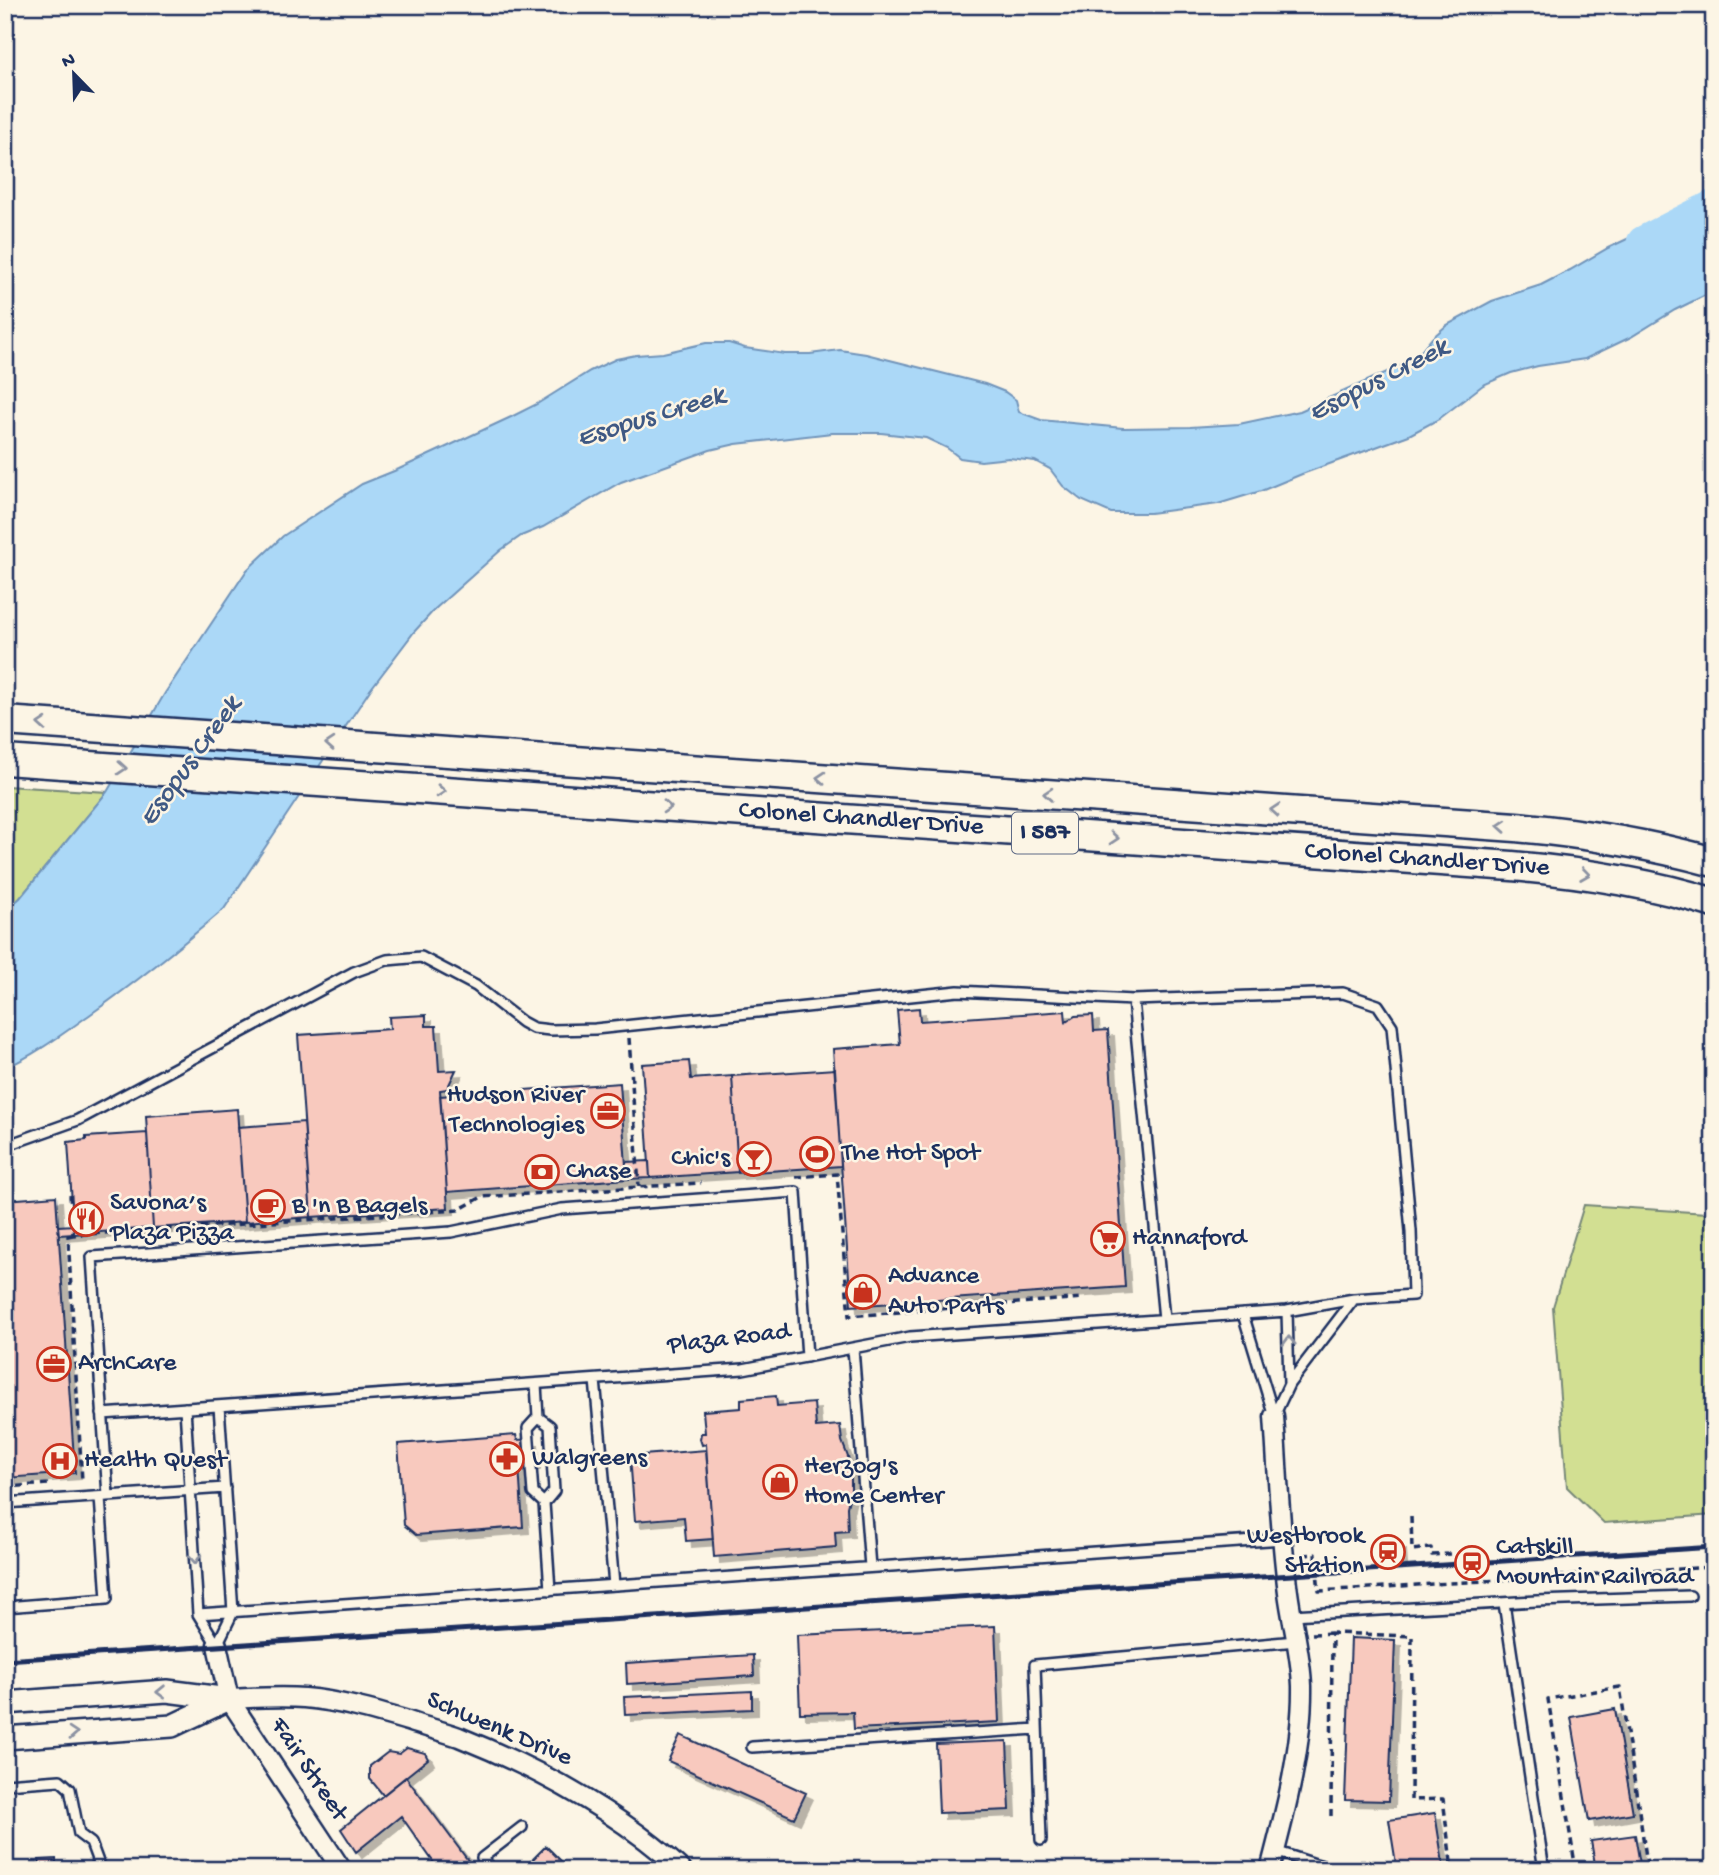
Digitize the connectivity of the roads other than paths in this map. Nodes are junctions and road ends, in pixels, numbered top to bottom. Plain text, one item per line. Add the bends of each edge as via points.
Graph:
1 (5, 721) edge
2 (5, 760) edge
3 (1714, 862) edge
4 (1714, 903) edge
5 (1133, 1000) junction
6 (5, 1146) edge
7 (1354, 1299) junction
8 (1287, 1311) junction
9 (1244, 1314) junction
10 (1164, 1319) junction
11 (853, 1348) junction
12 (807, 1357) junction
13 (595, 1380) junction
14 (536, 1384) junction
15 (1289, 1384) junction
16 (219, 1406) junction
17 (185, 1408) junction
18 (102, 1414) junction
19 (1275, 1416) junction
20 (538, 1417) junction
21 (225, 1488) junction
22 (190, 1491) junction
23 (104, 1497) junction
24 (5, 1503) edge
25 (544, 1503) junction
26 (1283, 1547) junction
27 (870, 1567) junction
28 (614, 1585) junction
29 (551, 1590) junction
30 (1690, 1596) dead end
31 (1504, 1603) junction
32 (5, 1607) edge
33 (233, 1612) junction
34 (198, 1614) junction
35 (1292, 1615) junction
36 (1296, 1641) junction
37 (217, 1645) junction
38 (229, 1699) junction
39 (5, 1703) edge
40 (1037, 1729) junction
41 (5, 1738) edge
42 (752, 1747) dead end
43 (5, 1784) edge
44 (522, 1827) dead end
45 (1041, 1840) dead end
46 (1275, 1851) junction
47 (1310, 1866) edge
48 (101, 1870) edge
49 (342, 1870) edge
50 (491, 1870) edge
51 (682, 1870) edge
52 (1270, 1870) edge
53 (1331, 1870) edge
54 (1544, 1870) edge

3 -> 1 highway, Colonel Chandler Drive / I 587 via 1596,836 1516,827
2 -> 4 highway, Colonel Chandler Drive / I 587 via 1512,866 1626,881
5 - 6 lane via 958,991 550,1030 522,1022 477,986 421,957 387,960 354,972 78,1120
5 - 7 lane, Plaza Road via 1343,993 1378,1005 1392,1026 1413,1295
5 - 10 lane
7 - 8 lane, Plaza Road
7 - 15 lane
8 - 9 lane, Plaza Road
15 -> 8 lane
9 - 10 lane, Plaza Road
9 - 19 lane
10 - 11 lane, Plaza Road via 910,1337
11 - 12 lane, Plaza Road
11 - 27 lane
12 - 13 lane, Plaza Road via 743,1369
12 - 18 lane via 796,1192 562,1209 451,1232 92,1257
13 - 14 lane, Plaza Road
13 - 28 lane
14 - 16 lane, Plaza Road
14 - 20 lane
15 - 19 lane
16 - 17 lane, Plaza Road
16 - 21 lane
17 - 18 lane, Plaza Road
17 - 22 lane
18 - 23 lane
19 - 26 street
20 - 25 lane via 528,1428 533,1493
20 - 25 lane via 550,1426 554,1491
21 - 22 lane
21 - 33 lane
22 - 23 lane
22 -> 34 lane
23 - 24 lane
23 - 32 lane via 107,1599
25 - 29 lane
26 - 27 lane
26 - 35 street
27 - 28 lane
28 - 29 lane
29 - 33 lane
30 - 31 lane
31 - 35 lane
31 - 54 lane
33 - 34 lane
33 - 37 lane
34 - 37 lane
35 - 36 street
36 - 40 lane via 1034,1665
36 - 46 street via 1301,1716
37 - 38 street
38 -> 39 street, Schwenk Drive via 167,1691
41 -> 38 street, Schwenk Drive via 172,1726
38 - 49 street, Fair Street
38 - 51 street, Schwenk Drive via 305,1698 388,1715 457,1737 588,1800
40 - 42 lane
40 - 45 lane
43 - 48 lane via 60,1780 70,1789 79,1833 91,1843
44 - 50 lane via 482,1858
46 - 47 lane
46 - 52 street
47 - 53 lane

